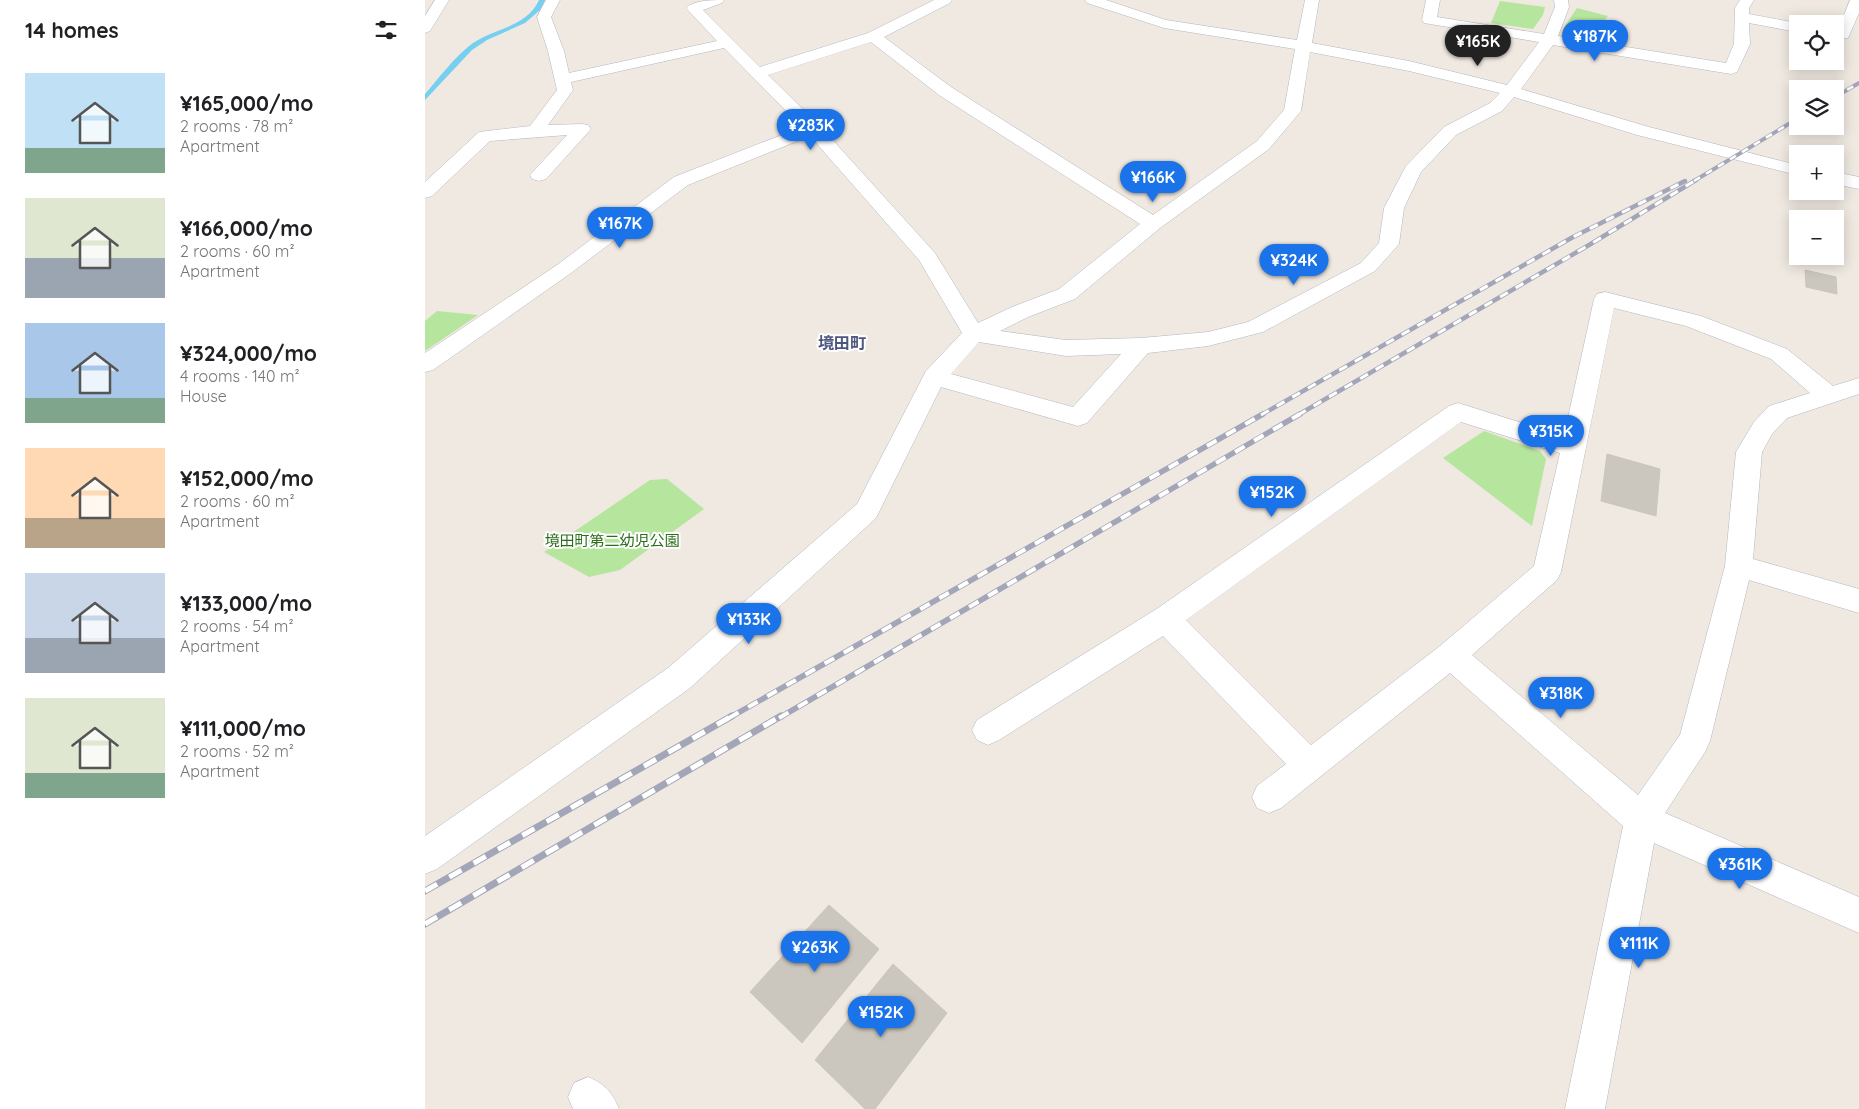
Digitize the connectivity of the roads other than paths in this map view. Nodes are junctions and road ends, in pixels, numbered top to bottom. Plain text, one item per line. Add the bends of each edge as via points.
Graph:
1 (442, 0) edge
2 (553, 0) edge
3 (717, 0) edge
4 (945, 0) edge
5 (1092, 0) edge
6 (1312, 0) edge
7 (1433, 0) edge
8 (1561, 0) edge
9 (1747, 0) edge
10 (1857, 0) edge
11 (1742, 17) junction
12 (1789, 26) edge
13 (425, 28) edge
14 (1844, 32) edge
15 (873, 36) junction
16 (1550, 38) junction
17 (728, 43) junction
18 (1304, 46) junction
19 (757, 73) junction
20 (563, 79) junction
21 (1511, 91) junction
22 (813, 129) junction
23 (535, 132) junction
24 (1789, 168) edge
25 (539, 175) dead end
26 (1844, 180) edge
27 (1859, 183) edge
28 (425, 192) edge
29 (1153, 224) junction
30 (974, 334) junction
31 (1141, 346) junction
32 (425, 364) edge
33 (934, 376) junction
34 (1859, 386) edge
35 (1828, 396) junction
36 (1574, 448) junction
37 (1739, 566) junction
38 (1859, 601) edge
39 (1165, 619) junction
40 (1451, 655) junction
41 (988, 730) dead end
42 (1309, 765) junction
43 (1269, 797) dead end
44 (1641, 820) junction
45 (425, 857) edge
46 (1859, 915) edge
47 (1585, 1109) edge

1 - 13 street
2 - 20 street via 544,17
3 - 17 street via 693,8
4 - 15 street
5 - 18 street via 1164,24
6 - 18 street
7 - 16 street via 1429,20
8 - 16 street via 1562,7
9 - 11 street via 1742,8
10 - 14 street
11 - 12 street
11 - 16 street via 1742,44 1731,69
15 - 19 street
15 - 29 street via 945,91
16 - 21 street
17 - 19 street
17 - 20 street
18 - 21 street via 1409,66
18 - 29 street via 1292,111 1276,131 1263,145
19 - 22 street
20 - 23 street via 565,90
21 - 24 street via 1643,131
21 - 31 street via 1496,107 1450,131 1413,170 1394,208 1389,244 1368,267 1255,326 1208,339
22 - 30 street via 928,257
22 - 32 street via 681,181 564,269
23 - 25 street via 581,129
23 - 28 street via 485,136
26 - 27 street
29 - 30 street via 1067,294
30 - 31 street via 1065,348
30 - 33 street
31 - 33 street via 1078,417
33 - 45 street via 867,511 679,678
34 - 35 street
35 - 36 street via 1779,354 1693,321 1605,299
35 - 37 street via 1778,412 1763,428 1749,452
36 - 39 street via 1459,412
36 - 40 street via 1547,572
37 - 38 street
37 - 44 street via 1694,741
39 - 41 street
39 - 42 street
40 - 42 street
40 - 44 street
42 - 43 street
44 - 46 street
44 - 47 street

